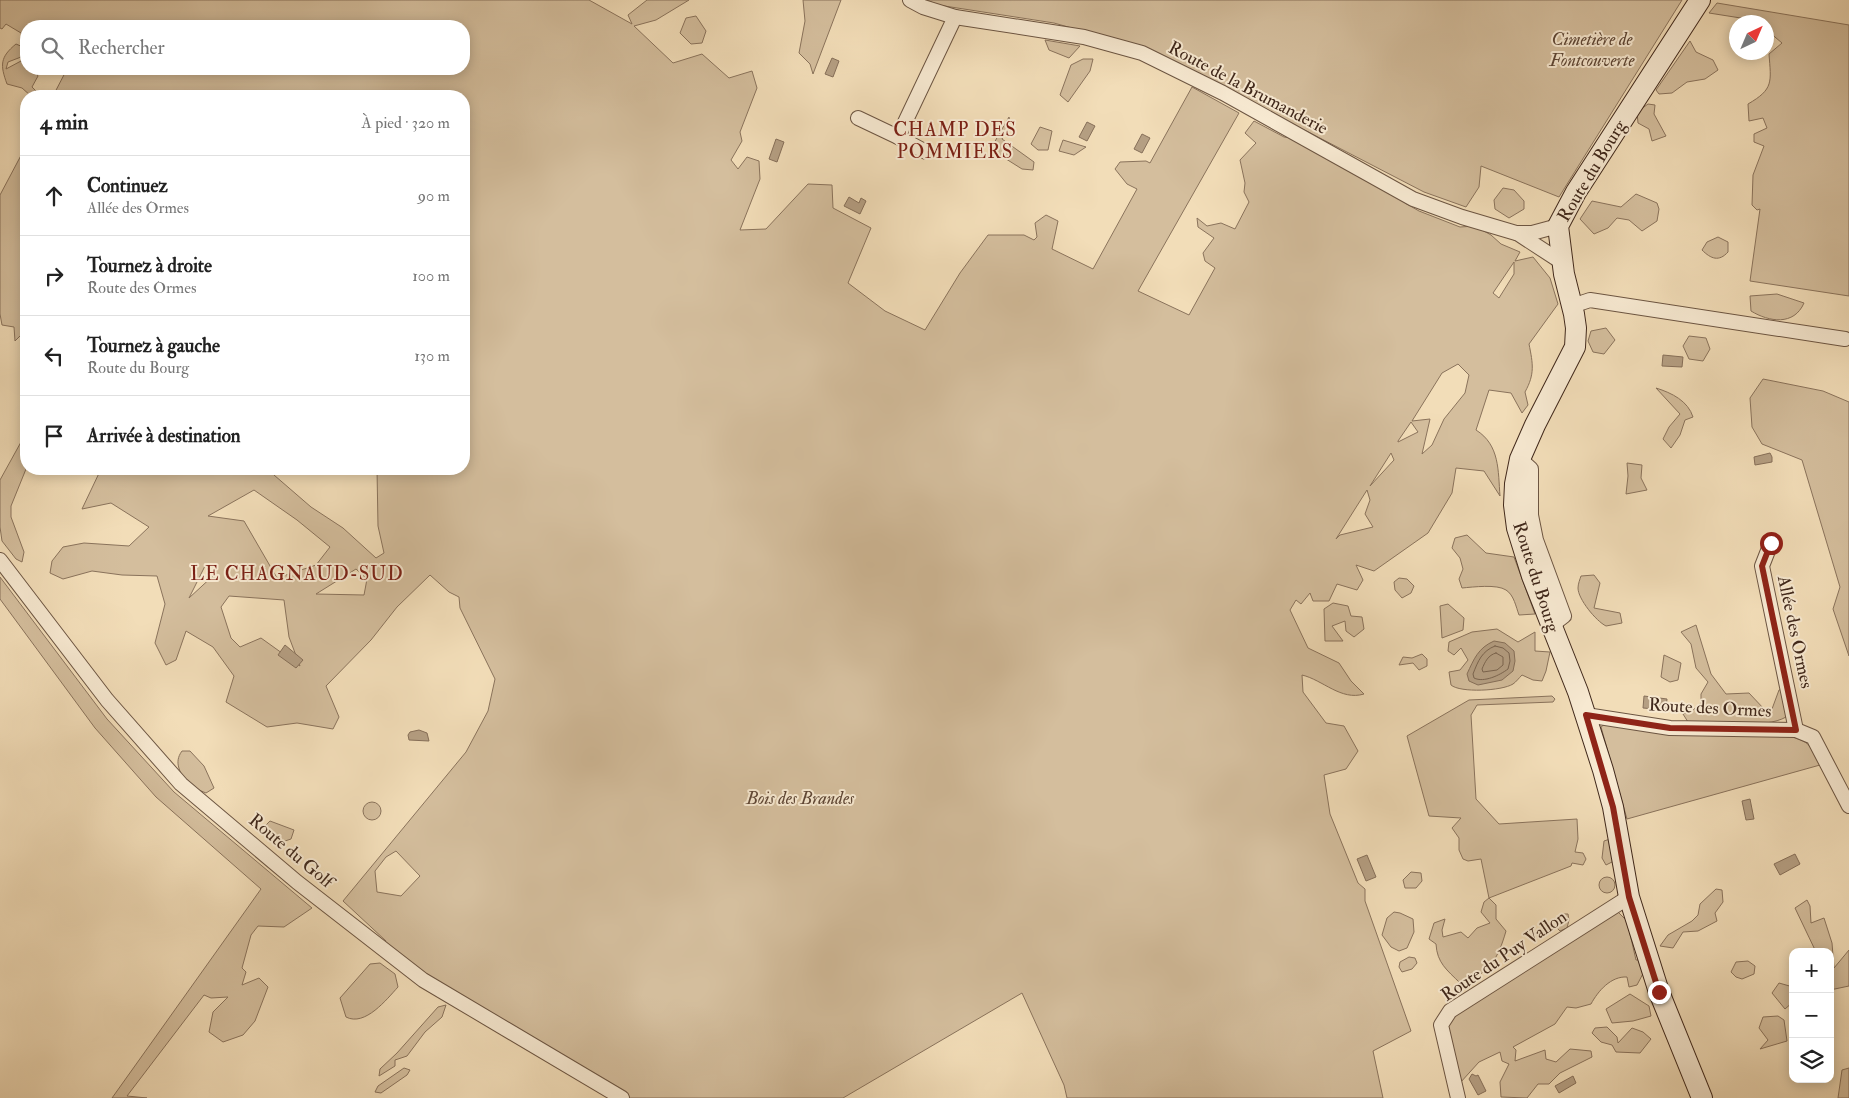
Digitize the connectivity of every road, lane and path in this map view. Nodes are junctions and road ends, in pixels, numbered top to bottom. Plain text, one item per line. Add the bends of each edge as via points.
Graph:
1 (910, 0) edge
2 (1700, 0) edge
3 (955, 17) junction
4 (858, 118) dead end
5 (898, 137) junction
6 (926, 152) dead end
7 (1558, 226) junction
8 (1516, 233) junction
9 (1563, 263) junction
10 (1572, 306) junction
11 (1845, 339) dead end
12 (1771, 543) dead end
13 (0, 560) edge
14 (1586, 715) junction
15 (1796, 730) junction
16 (1849, 806) edge
17 (1629, 897) junction
18 (622, 1098) edge
19 (1458, 1098) edge
20 (1702, 1098) edge

1 - 3 street, Route de la Brumanderie
2 - 7 street, Route du Bourg via 1576,192
3 - 5 street
3 - 8 street, Route de la Brumanderie via 1084,37 1142,53 1223,93 1413,199
4 - 5 street
5 - 6 street
7 - 8 street, Route de la Brumanderie via 1532,233
7 - 9 street, Route du Bourg
8 - 9 street
9 - 10 street, Route du Bourg
10 - 11 street via 1590,300
10 - 14 street, Route du Bourg via 1575,347 1520,459 1514,484 1514,505 1517,528 1532,576
12 - 15 street, Allée des Ormes via 1762,566
13 - 18 street, Route du Golf via 107,700 181,784 297,882 423,980
14 - 15 street, Route des Ormes via 1670,728
14 - 17 street, Route du Bourg via 1613,807
15 - 16 street, Route des Ormes via 1813,737
17 - 19 street, Route du Puy Vallon via 1450,1011 1442,1025
17 - 20 street, Route du Bourg via 1659,992

